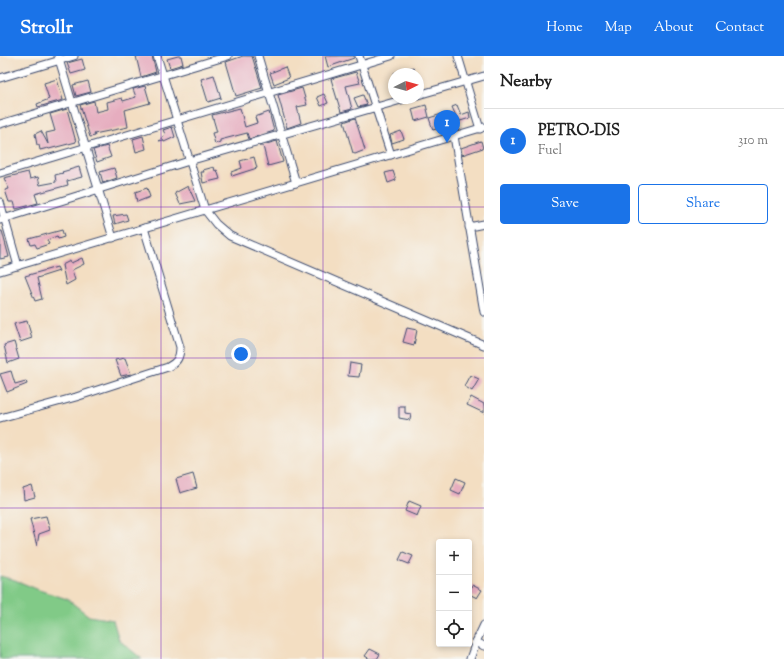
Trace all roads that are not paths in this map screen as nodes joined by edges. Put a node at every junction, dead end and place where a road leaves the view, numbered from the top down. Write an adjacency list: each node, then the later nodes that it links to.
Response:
1 (74, 56): 8 (street)
2 (157, 56): 11 (street)
3 (228, 56): 9 (street)
4 (258, 56): 15 (street)
5 (359, 56): 10 (street)
6 (391, 56): 10 (street)
7 (458, 56): 14 (street)
8 (58, 58): 13 (street); 17 (street)
9 (216, 58): 11 (street)
10 (361, 65): 15 (street); 19 (street)
11 (163, 76): 17 (street); 20 (street)
12 (484, 76): 14 (street)
13 (0, 78)
14 (466, 81): 16 (street); 22 (street)
15 (269, 92): 20 (street); 23 (street)
16 (424, 93)
17 (72, 103): 21 (street); 25 (street)
18 (388, 104): 19 (street)
19 (375, 108): 23 (street); 26 (street)
20 (177, 120): 25 (street); 27 (street)
21 (0, 124)
22 (482, 128): 24 (street)
23 (282, 135): 27 (street); 29 (street)
24 (454, 136): 26 (street); 35 (street)
25 (86, 147): 28 (street); 30 (street)
26 (391, 155): 29 (street)
27 (189, 161): 30 (street); 32 (street)
28 (0, 173)
29 (296, 183): 32 (street)
30 (99, 190): 33 (street); 37 (street)
31 (0, 202): 33 (street)
32 (205, 210): 36 (street); 41 (street)
33 (2, 219): 38 (street)
34 (484, 224): 35 (street)
35 (469, 227): 40 (street)
36 (144, 228): 37 (street); 42 (street)
37 (113, 238): 38 (street)
38 (18, 266): 39 (street)
39 (0, 271)
40 (484, 312)
41 (484, 345)
42 (0, 418)
43 (484, 625): 44 (street)
44 (476, 642): 45 (street); 46 (street)
45 (484, 646)
46 (470, 659)

